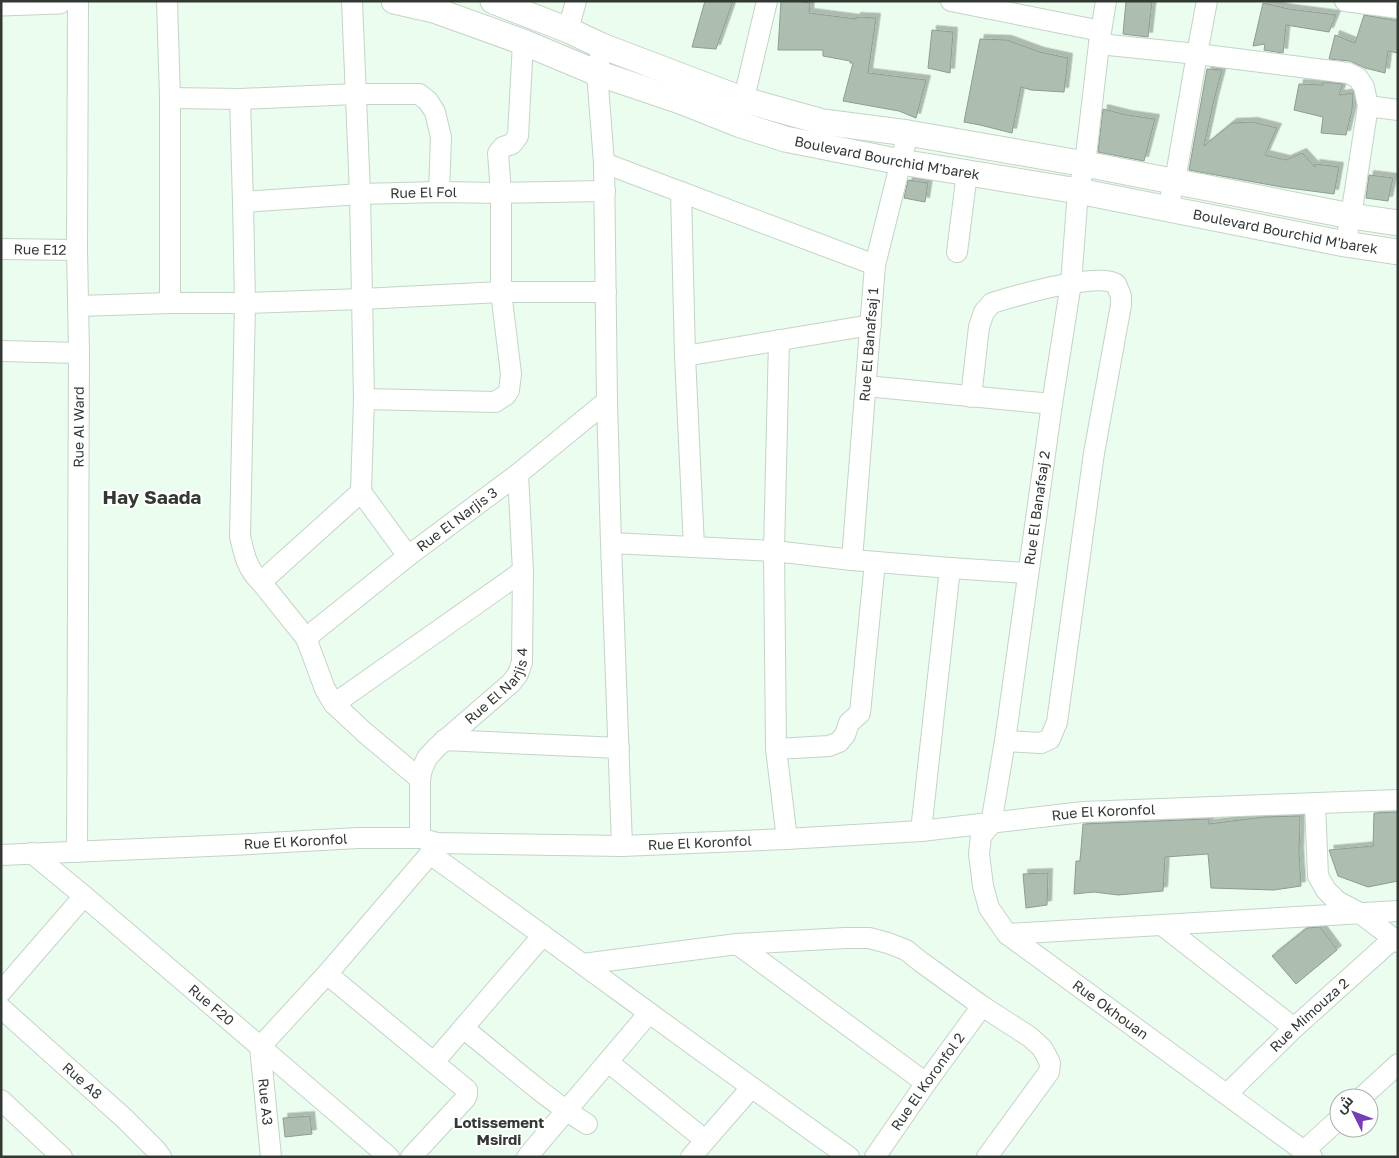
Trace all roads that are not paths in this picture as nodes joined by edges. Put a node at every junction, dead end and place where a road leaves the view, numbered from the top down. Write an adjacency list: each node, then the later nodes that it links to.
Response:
1 (59, 1): 14 (main road)
2 (78, 1): 47 (street, Rue Al Ward)
3 (167, 1): 23 (street)
4 (352, 1): 22 (street)
5 (394, 1): 18 (main road, Boulevard Bourchid M'barek)
6 (494, 1): 16 (main road, Boulevard Bourchid M'barek)
7 (576, 1): 16 (street)
8 (767, 1): 25 (street)
9 (951, 1): 17 (street)
10 (1106, 1): 17 (street, Rue El Banafsaj 2)
11 (1207, 1): 20 (street)
12 (1345, 1): 13 (street)
13 (1366, 3): 15 (street)
14 (1, 4)
15 (1398, 8)
16 (568, 30): 19 (main road, Boulevard Bourchid M'barek)
17 (1100, 37): 20 (street); 32 (street, Rue El Banafsaj 2)
18 (523, 42): 21 (main road, Boulevard Bourchid M'barek); 39 (street)
19 (602, 46): 21 (street); 25 (main road, Boulevard Bourchid M'barek)
20 (1197, 54): 26 (street); 34 (street)
21 (597, 73): 28 (main road, Boulevard Bourchid M'barek); 31 (street)
22 (356, 94): 24 (street); 37 (street); 40 (street)
23 (170, 98): 24 (street); 55 (street)
24 (240, 99): 41 (street)
25 (744, 100): 28 (street); 29 (main road, Boulevard Bourchid M'barek)
26 (1368, 106): 27 (street); 43 (street)
27 (1398, 110)
28 (738, 124): 30 (main road, Boulevard Bourchid M'barek)
29 (908, 133): 30 (street, Rue El Banafsaj 1); 32 (main road, Boulevard Bourchid M'barek)
30 (901, 162): 33 (main road, Boulevard Bourchid M'barek); 50 (street, Rue El Banafsaj 1)
31 (604, 163): 35 (street); 38 (street)
32 (1085, 164): 34 (main road, Boulevard Bourchid M'barek); 36 (street, Rue El Banafsaj 2)
33 (967, 174): 36 (main road, Boulevard Bourchid M'barek); 48 (street)
34 (1175, 181): 42 (street); 43 (main road, Boulevard Bourchid M'barek)
35 (604, 191): 39 (street, Rue El Fol); 53 (street)
36 (1078, 191): 42 (main road, Boulevard Bourchid M'barek); 51 (street, Rue El Banafsaj 2)
37 (439, 192): 39 (street, Rue El Fol); 40 (street, Rue El Fol)
38 (682, 192): 50 (street); 62 (street)
39 (500, 193): 52 (street)
40 (360, 194): 41 (street, Rue El Fol); 54 (street)
41 (243, 202): 56 (street)
42 (1167, 209): 45 (main road, Boulevard Bourchid M'barek)
43 (1351, 216): 44 (main road, Boulevard Bourchid M'barek); 45 (street)
44 (1398, 223)
45 (1345, 244): 49 (main road, Boulevard Bourchid M'barek)
46 (1, 249): 47 (street, Rue E12)
47 (77, 250): 57 (street, Rue Al Ward)
48 (957, 252)
49 (1398, 252)
50 (875, 265): 58 (street, Rue El Banafsaj 1)
51 (1071, 283): 64 (street); 67 (street, Rue El Banafsaj 2); 83 (street)
52 (500, 292): 53 (street); 54 (street); 65 (street)
53 (606, 292): 66 (street)
54 (362, 299): 56 (street); 65 (street)
55 (170, 303): 56 (street); 57 (street)
56 (244, 303): 79 (street)
57 (79, 306): 61 (street, Rue Al Ward)
58 (871, 325): 59 (street); 63 (street, Rue El Banafsaj 1)
59 (779, 340): 62 (street); 72 (street)
60 (1, 351): 61 (street)
61 (79, 354): 94 (street, Rue Al Ward)
62 (685, 356): 71 (street)
63 (866, 386): 64 (street); 74 (street, Rue El Banafsaj 1)
64 (971, 397): 67 (street)
65 (364, 399): 69 (street)
66 (607, 401): 68 (street, Rue El Narjis 3); 70 (street)
67 (1052, 404): 78 (street, Rue El Banafsaj 2)
68 (518, 474): 73 (street, Rue El Narjis 3); 77 (street, Rue El Narjis 4)
69 (361, 492): 73 (street); 79 (street)
70 (611, 543): 71 (street); 84 (street)
71 (694, 547): 72 (street)
72 (774, 551): 74 (street); 85 (street)
73 (408, 556): 80 (street, Rue El Narjis 3)
74 (852, 560): 75 (street)
75 (875, 562): 76 (street); 85 (street)
76 (950, 568): 78 (street); 90 (street)
77 (523, 571): 81 (street); 82 (street, Rue El Narjis 4)
78 (1027, 573): 83 (street, Rue El Banafsaj 2)
79 (261, 582): 80 (street)
80 (306, 638): 81 (street)
81 (334, 704): 86 (street)
82 (444, 740): 84 (street); 86 (street, Rue El Narjis 4)
83 (1005, 741): 89 (street, Rue El Banafsaj 2)
84 (619, 748): 93 (street)
85 (776, 749): 91 (street)
86 (420, 779): 92 (street)
87 (1398, 800): 88 (street, Rue El Koronfol)
88 (1314, 804): 89 (street, Rue El Koronfol); 99 (street)
89 (990, 824): 90 (street, Rue El Koronfol); 101 (street, Rue Okhouan)
90 (920, 831): 91 (street, Rue El Koronfol)
91 (787, 839): 93 (street, Rue El Koronfol)
92 (429, 845): 93 (street, Rue El Koronfol); 94 (street, Rue El Koronfol); 102 (street); 106 (street)
93 (622, 846)
94 (76, 852): 95 (street, Rue El Koronfol)
95 (32, 853): 96 (street, Rue El Koronfol); 97 (street, Rue F20)
96 (1, 854)
97 (84, 896): 107 (street); 113 (street, Rue F20)
98 (1398, 911): 99 (street)
99 (1360, 913): 100 (street); 103 (street)
100 (1162, 925): 101 (street); 112 (street)
101 (1007, 934): 120 (street, Rue Okhouan)
102 (543, 935): 105 (street); 111 (street)
103 (1396, 940): 112 (street, Rue Mimouza 2)
104 (737, 944): 105 (street); 108 (street); 117 (street)
105 (583, 964): 110 (street)
106 (327, 974): 113 (street); 114 (street)
107 (1, 992)
108 (982, 1006): 117 (street, Rue El Koronfol 2); 136 (street)
109 (1, 1008): 128 (street, Rue A8)
110 (649, 1013): 115 (street); 118 (street)
111 (463, 1028): 114 (street); 122 (street)
112 (1294, 1028): 120 (street, Rue Mimouza 2)
113 (260, 1047): 129 (street, Rue A3); 130 (street, Rue F20)
114 (434, 1062): 131 (street)
115 (608, 1062): 122 (street); 125 (street)
116 (1398, 1064): 119 (street)
117 (926, 1083): 135 (street, Rue El Koronfol 2)
118 (751, 1088): 125 (street); 134 (street)
119 (1372, 1088)
120 (1227, 1094): 126 (street, Rue Okhouan)
121 (1, 1100): 127 (street)
122 (566, 1111): 123 (street); 132 (street)
123 (587, 1124)
124 (1329, 1130): 126 (street)
125 (705, 1140): 133 (street)
126 (1308, 1154)
127 (62, 1157)
128 (161, 1157)
129 (271, 1157)
130 (389, 1157)
131 (411, 1157)
132 (527, 1157)
133 (691, 1157)
134 (848, 1157)
135 (875, 1157)
136 (986, 1157)

